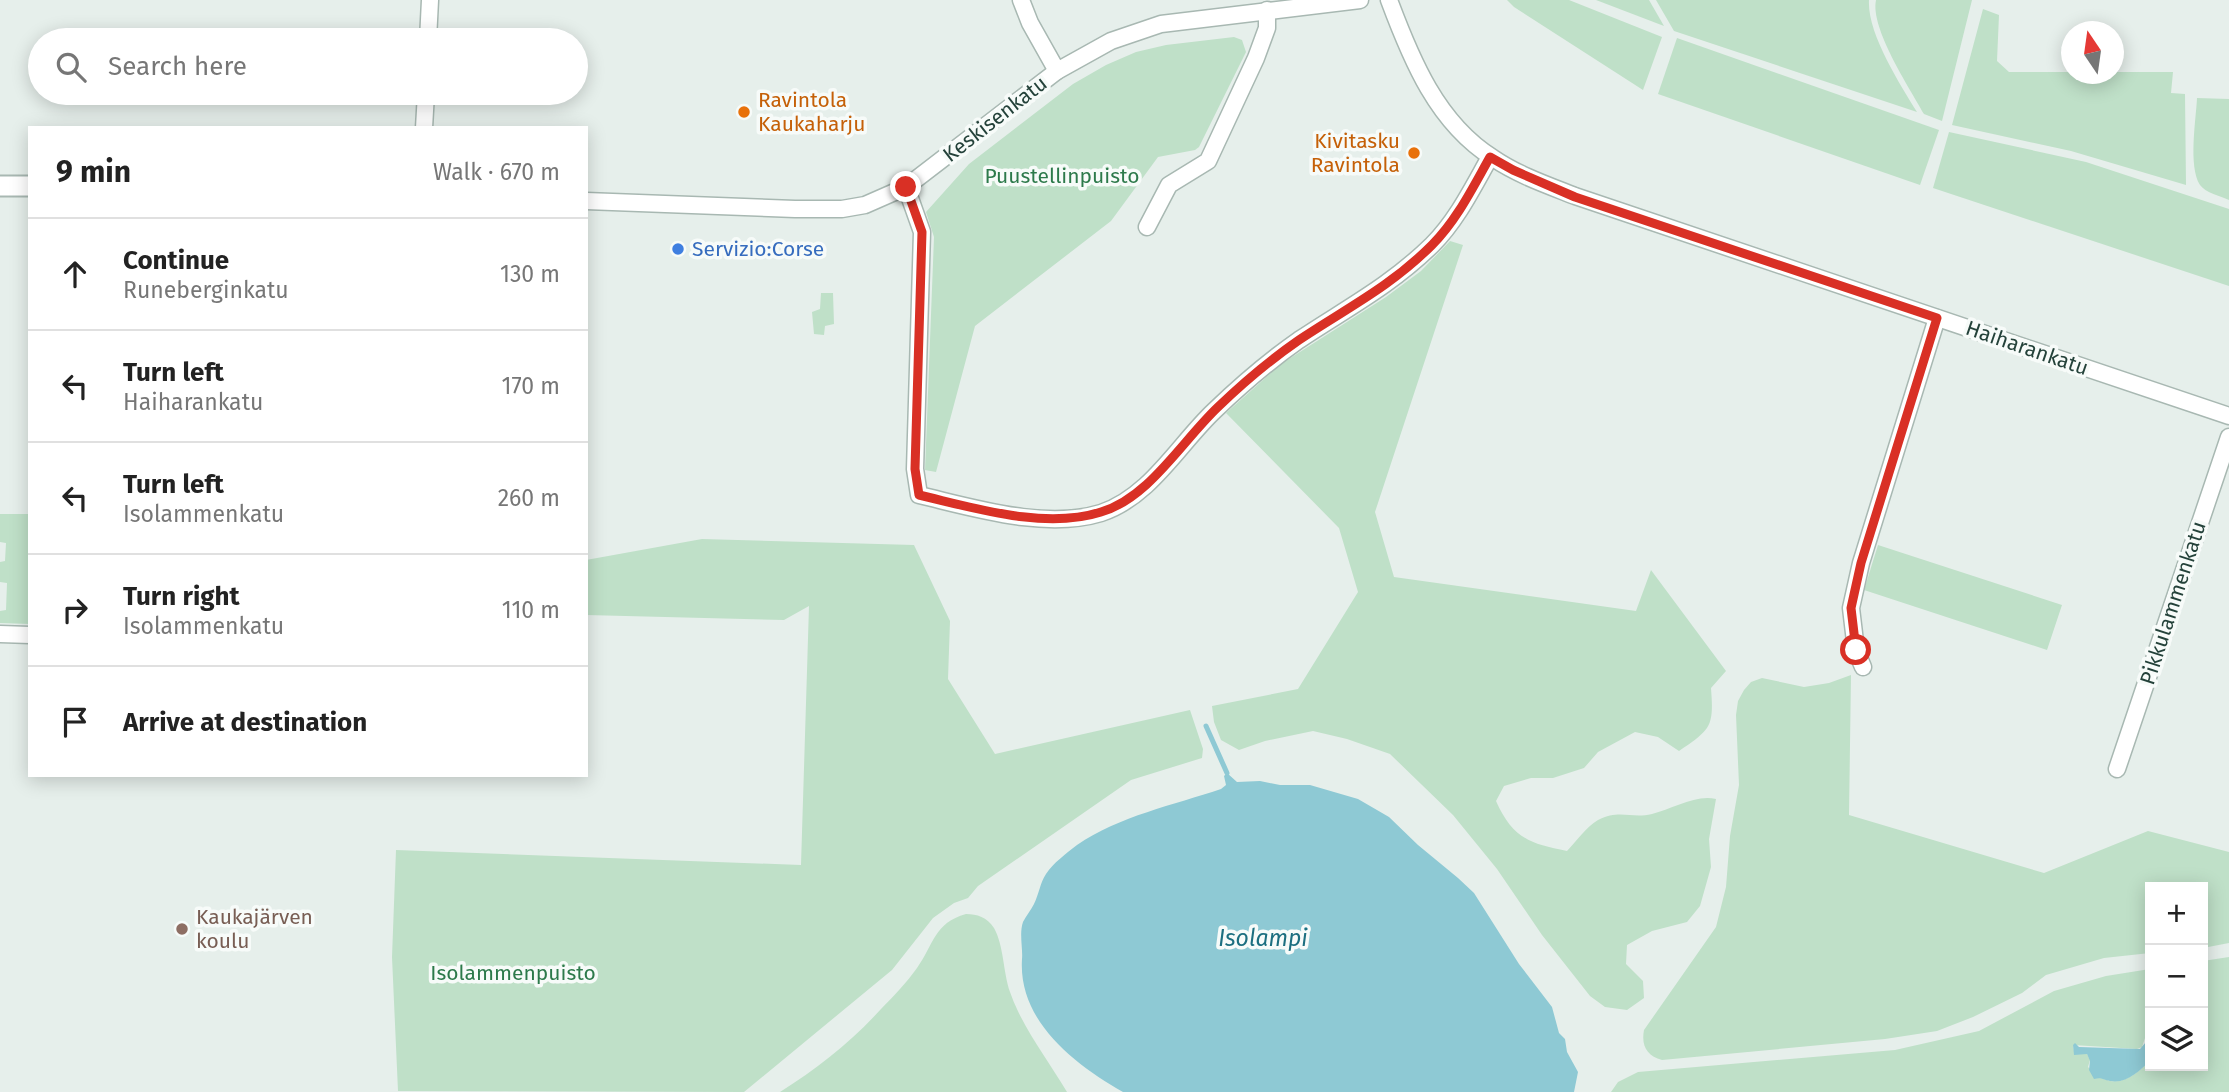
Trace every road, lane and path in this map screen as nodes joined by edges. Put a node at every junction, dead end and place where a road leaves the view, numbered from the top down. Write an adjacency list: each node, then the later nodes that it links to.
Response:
1 (430, 0): 6 (street)
2 (1021, 0): 7 (street)
3 (1360, 0): 5 (street, Keskisenkatu)
4 (1389, 0): 10 (street, Haiharankatu)
5 (1267, 10): 7 (street, Keskisenkatu); 15 (street)
6 (429, 28)
7 (1057, 71): 13 (street, Keskisenkatu)
8 (425, 105): 9 (street)
9 (424, 126)
10 (1490, 157): 13 (street); 16 (street, Haiharankatu)
11 (0, 186): 12 (street)
12 (28, 186)
13 (906, 187): 14 (street, Keskisenkatu)
14 (588, 201)
15 (1147, 226)
16 (1937, 318): 17 (street, Haiharankatu); 21 (street)
17 (2229, 416)
18 (2229, 436): 22 (street, Pikkulammenkatu)
19 (0, 634): 20 (street)
20 (28, 635)
21 (1863, 667)
22 (2117, 769)

